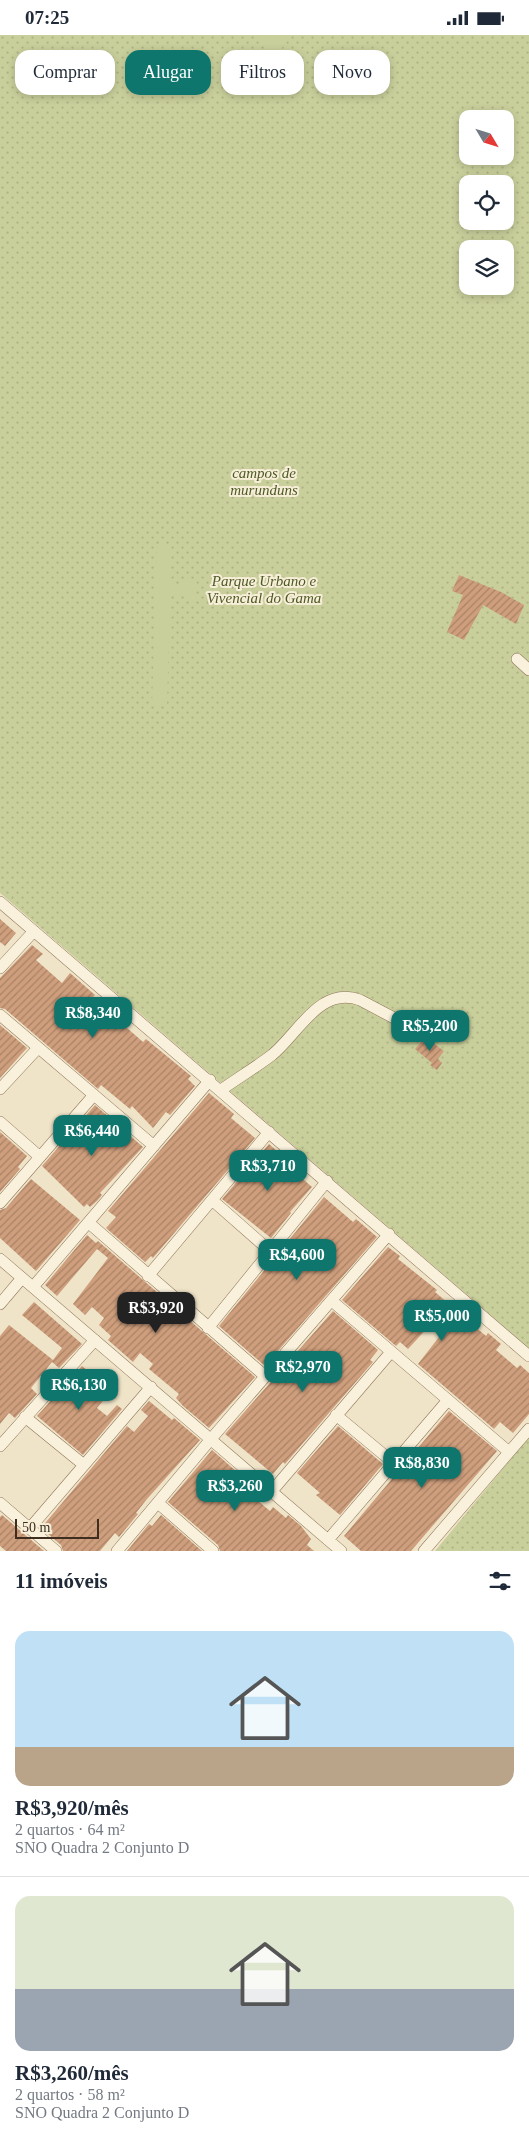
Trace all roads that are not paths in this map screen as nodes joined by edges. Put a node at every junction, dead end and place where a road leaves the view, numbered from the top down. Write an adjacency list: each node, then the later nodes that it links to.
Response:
1 (517, 659): 2 (street)
2 (529, 670)
3 (0, 901): 4 (street)
4 (34, 931): 5 (street); 9 (street)
5 (0, 968)
6 (0, 1015): 8 (street)
7 (413, 1028): 11 (street)
8 (38, 1048): 10 (street); 12 (street)
9 (210, 1080): 11 (street); 15 (street)
10 (0, 1089)
11 (221, 1090): 14 (street)
12 (93, 1096): 15 (street); 16 (street)
13 (0, 1122): 16 (street)
14 (269, 1132): 17 (street); 18 (street)
15 (154, 1146): 20 (street)
16 (40, 1157): 19 (street)
17 (327, 1181): 21 (street); 22 (street)
18 (212, 1200): 22 (street); 24 (street)
19 (0, 1203)
20 (89, 1223): 24 (street); 26 (street)
21 (389, 1234): 27 (street); 32 (street)
22 (270, 1251): 29 (street)
23 (0, 1259): 25 (street)
24 (148, 1276): 29 (street)
25 (22, 1278): 26 (street); 28 (street)
26 (32, 1287): 30 (street)
27 (332, 1301): 31 (street); 33 (street)
28 (0, 1304)
29 (208, 1329): 33 (street)
30 (95, 1340): 34 (street); 37 (street)
31 (391, 1352): 35 (street); 36 (street)
32 (529, 1356)
33 (265, 1376): 39 (street)
34 (151, 1387): 39 (street); 43 (street)
35 (448, 1400): 41 (street); 42 (street)
36 (336, 1415): 42 (street); 44 (street)
37 (25, 1417): 40 (street); 43 (street)
38 (529, 1429): 41 (street)
39 (211, 1439): 44 (street); 46 (street)
40 (0, 1446)
41 (509, 1453): 53 (street)
42 (395, 1464): 48 (street)
43 (84, 1465): 47 (street)
44 (272, 1491): 48 (street)
45 (0, 1503): 47 (street)
46 (158, 1503): 50 (street); 51 (street)
47 (30, 1528): 49 (street)
48 (328, 1540): 52 (street)
49 (56, 1551)
50 (117, 1551)
51 (213, 1551)
52 (341, 1551)
53 (424, 1551)

